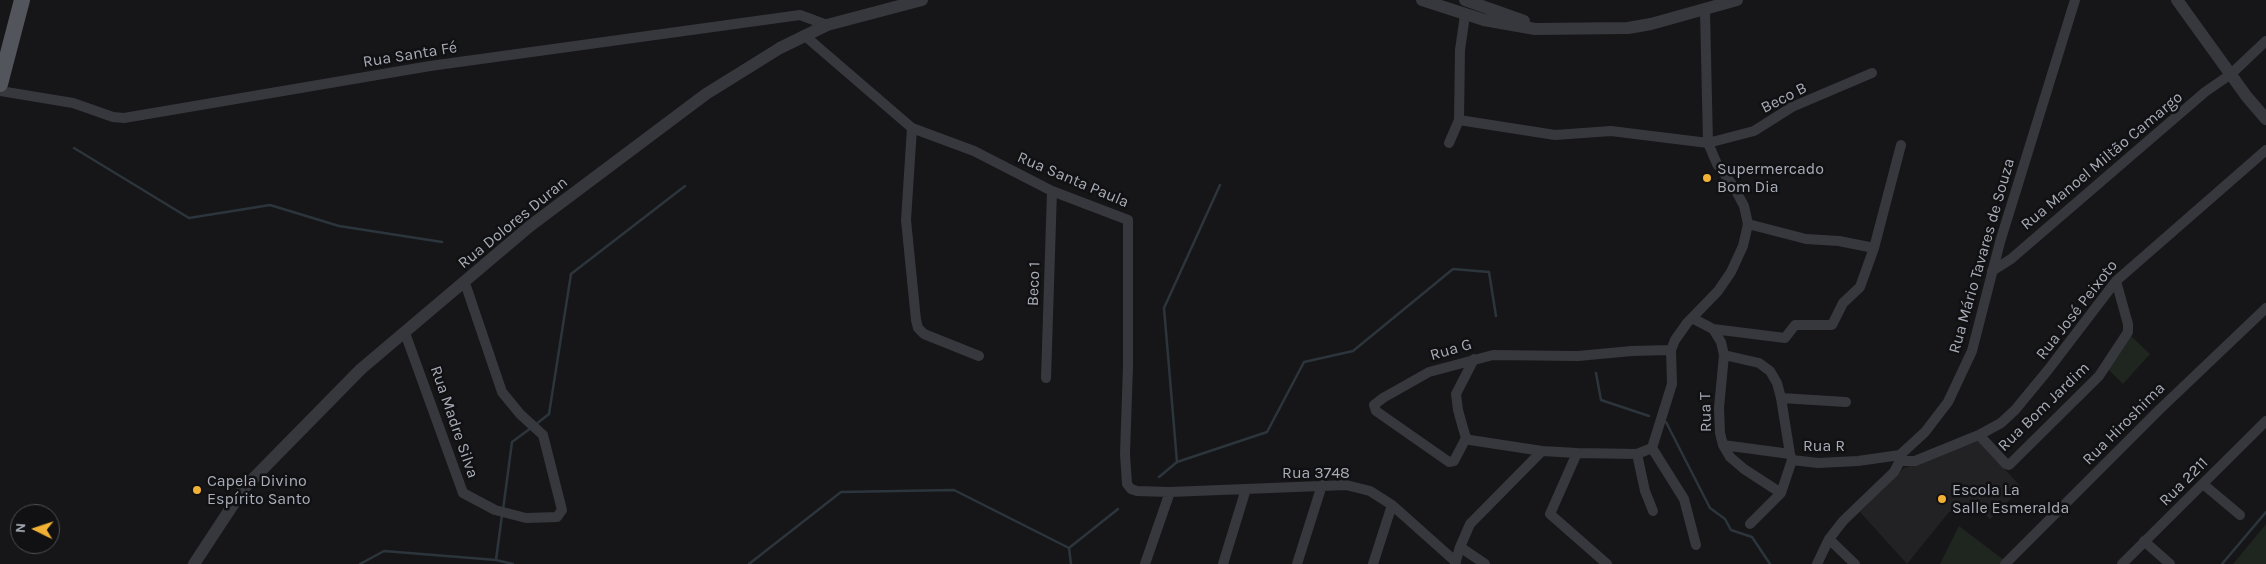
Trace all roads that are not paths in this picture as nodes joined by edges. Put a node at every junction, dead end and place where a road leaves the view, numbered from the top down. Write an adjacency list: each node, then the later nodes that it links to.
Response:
1 (22, 0): 16 (main road)
2 (922, 0): 10 (street, Rua Dolores Duran)
3 (1422, 0): 9 (street)
4 (1737, 0): 8 (street)
5 (2075, 0): 28 (street, Rua Mário Tavares de Souza)
6 (2177, 0): 15 (street)
7 (1466, 1): 9 (street); 11 (street)
8 (1705, 11): 11 (street); 21 (street)
9 (1464, 15): 11 (street); 18 (street)
10 (827, 25): 12 (street, Rua Dolores Duran); 17 (street, Rua Santa Fé)
11 (1561, 28)
12 (804, 35): 20 (street, Rua Santa Paula); 30 (street, Rua Dolores Duran)
13 (2266, 41): 15 (street, Rua Manoel Miltão Camargo)
14 (1872, 73): 21 (street, Beco B)
15 (2231, 74): 19 (street); 28 (street, Rua Manoel Miltão Camargo)
16 (0, 84)
17 (0, 91)
18 (1459, 120): 21 (street, Beco B); 22 (street)
19 (2266, 120)
20 (912, 128): 25 (street, Rua Santa Paula); 37 (street)
21 (1708, 142): 26 (street)
22 (1449, 143)
23 (1901, 145): 27 (street)
24 (2266, 150): 29 (street, Rua José Peixoto)
25 (1052, 191): 39 (street, Beco 1); 55 (street, Rua Santa Paula)
26 (1748, 224): 27 (street); 32 (street)
27 (1874, 248): 33 (street)
28 (1992, 271): 51 (street, Rua Mário Tavares de Souza)
29 (2116, 280): 43 (street, Rua José Peixoto); 43 (street, Rua Bom Jardim)
30 (465, 282): 34 (street, Rua Dolores Duran); 34 (street, Rua Madre Silva)
31 (2266, 308): 76 (street, Rua Hiroshima)
32 (1692, 318): 33 (street); 35 (street)
33 (1713, 330): 36 (street, Rua T)
34 (405, 332): 67 (street, Rua Dolores Duran)
35 (1671, 350): 38 (street, Rua G); 46 (street)
36 (1724, 355): 40 (street); 45 (street, Rua T)
37 (979, 356)
38 (1474, 359): 44 (street); 44 (street, Rua G)
39 (1046, 378)
40 (1781, 398): 41 (street); 50 (street)
41 (1846, 402)
42 (2264, 425): 52 (street, Rua 2211)
43 (1979, 436): 51 (street, Rua José Peixoto)
44 (1466, 438): 47 (street)
45 (1723, 445): 50 (street, Rua R); 57 (street, Rua T)
46 (1652, 448): 49 (street); 64 (street)
47 (1542, 451): 48 (street); 65 (street, Rua 3748)
48 (1577, 453): 49 (street); 73 (street)
49 (1637, 454): 59 (street)
50 (1791, 457): 51 (street, Rua R); 57 (street)
51 (1900, 458): 62 (street, Rua Mário Tavares de Souza)
52 (2203, 484): 60 (street); 63 (street, Rua 2211)
53 (1322, 485): 54 (street, Rua 3748); 58 (street, Rua 3748); 70 (street)
54 (1246, 489): 56 (street, Rua 3748); 69 (street)
55 (1170, 492): 56 (street, Rua Santa Paula); 68 (street)
56 (1194, 492)
57 (1781, 493): 61 (street)
58 (1392, 506): 66 (street, Rua 3748); 71 (street)
59 (1653, 511)
60 (2240, 515)
61 (1750, 524)
62 (1829, 539): 74 (street, Rua Mário Tavares de Souza); 75 (street)
63 (2144, 541): 77 (street, Rua 2211); 78 (street)
64 (1696, 545)
65 (1460, 547): 66 (street, Rua 3748); 72 (street)
66 (1455, 563)
67 (194, 564)
68 (1145, 564)
69 (1223, 564)
70 (1297, 564)
71 (1373, 564)
72 (1485, 564)
73 (1607, 564)
74 (1817, 564)
75 (1855, 564)
76 (2004, 564)
77 (2122, 564)
78 (2170, 564)

